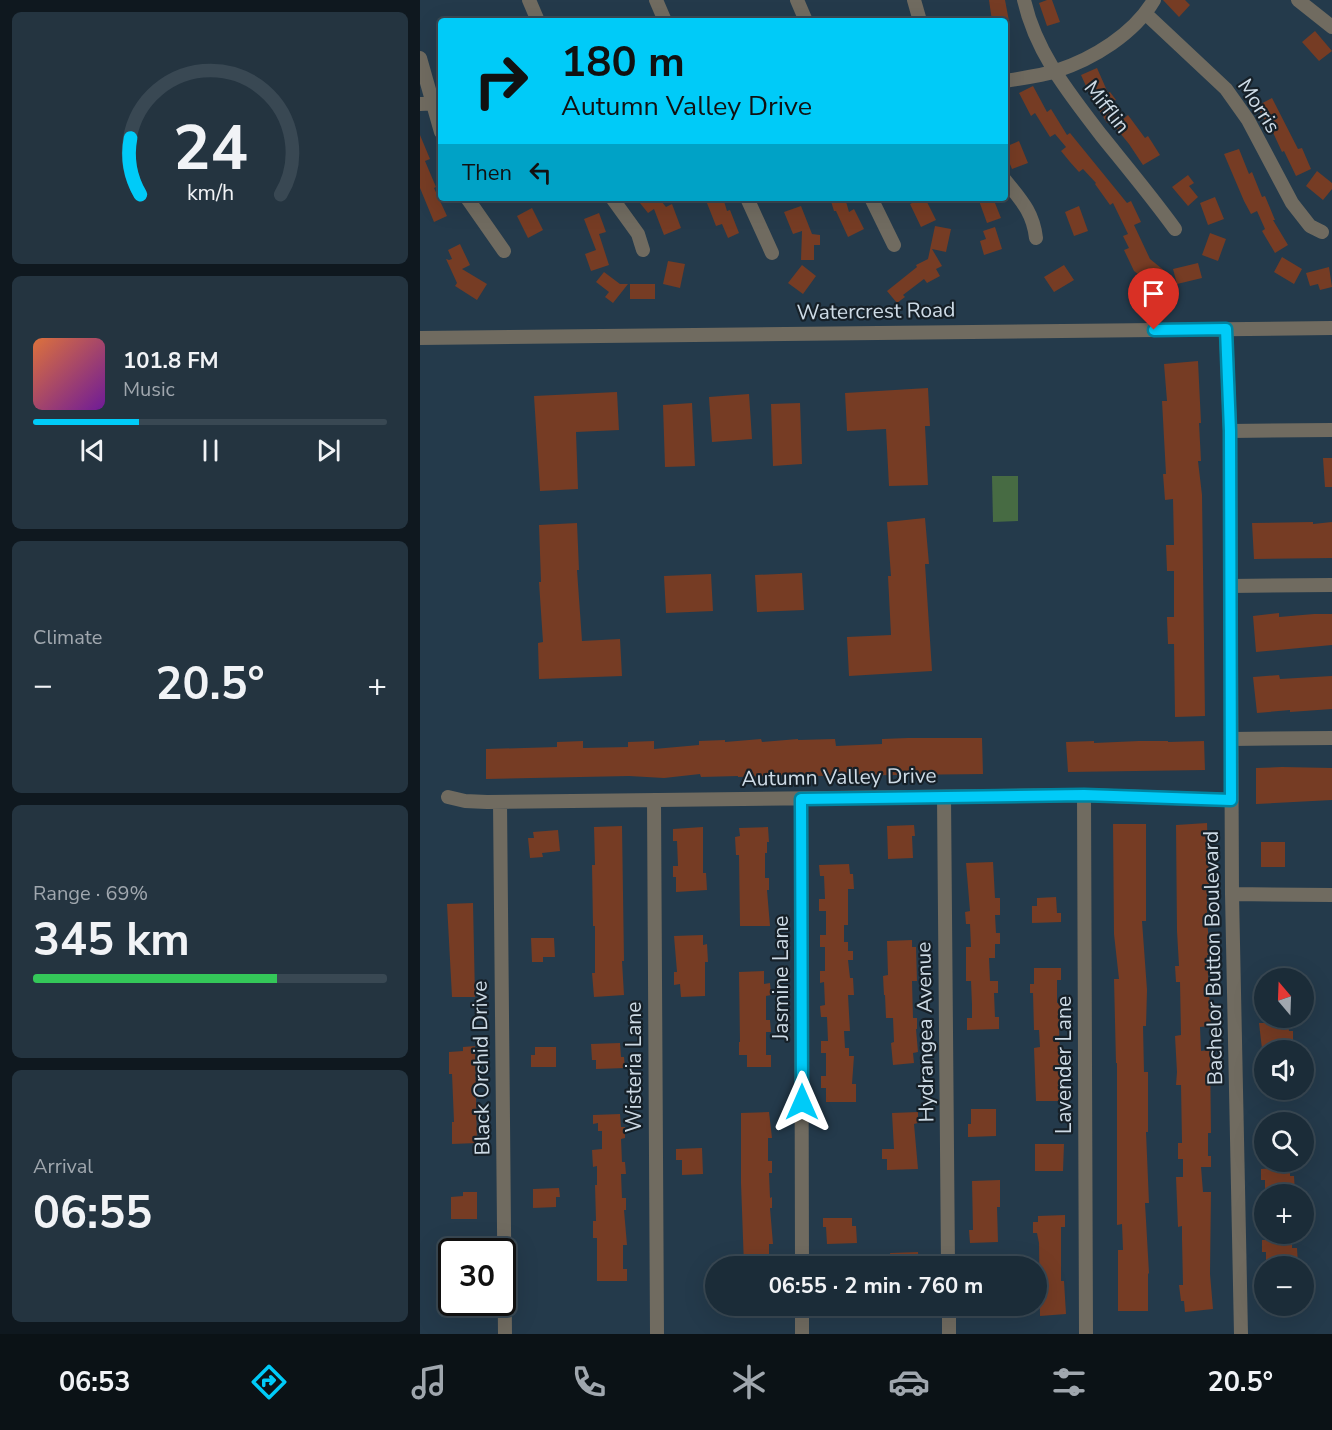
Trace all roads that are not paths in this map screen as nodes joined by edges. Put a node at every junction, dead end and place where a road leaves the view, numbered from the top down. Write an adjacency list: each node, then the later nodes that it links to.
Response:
1 (529, 0): 9 (street)
2 (656, 0): 10 (street)
3 (797, 0): 11 (street)
4 (914, 0): 12 (street)
5 (1024, 0): 15 (street, Mifflin)
6 (1154, 0): 8 (street)
7 (1298, 0): 13 (street)
8 (1146, 14): 15 (street); 25 (street, Morris)
9 (537, 18)
10 (664, 18)
11 (805, 18)
12 (919, 18)
13 (1332, 27)
14 (420, 58): 17 (street)
15 (1054, 72): 16 (street); 24 (street, Mifflin)
16 (1008, 80)
17 (431, 104): 18 (street)
18 (438, 124)
19 (1008, 184): 26 (street)
20 (469, 201): 29 (street)
21 (614, 201): 28 (street)
22 (748, 201): 30 (street)
23 (872, 201): 27 (street)
24 (1175, 229)
25 (1322, 232)
26 (1035, 238)
27 (894, 245)
28 (643, 250)
29 (504, 251)
30 (772, 253)
31 (1332, 328): 32 (street, Watercrest Road)
32 (1226, 329): 33 (street, Watercrest Road); 35 (street, Bachelor Button Boulevard)
33 (420, 338)
34 (1332, 430): 35 (street)
35 (1230, 431): 37 (street, Bachelor Button Boulevard)
36 (1332, 585): 37 (street)
37 (1230, 586): 39 (street, Bachelor Button Boulevard)
38 (1332, 738): 39 (street)
39 (1231, 739): 45 (street, Bachelor Button Boulevard)
40 (1084, 795): 42 (street, Autumn Valley Drive); 45 (street, Autumn Valley Drive); 57 (street, Lavender Lane)
41 (448, 797): 46 (street, Autumn Valley Drive)
42 (944, 797): 43 (street, Autumn Valley Drive); 50 (street, Hydrangea Avenue)
43 (801, 799): 44 (street, Autumn Valley Drive); 49 (street, Jasmine Lane)
44 (654, 800): 46 (street, Autumn Valley Drive); 54 (street, Wisteria Lane)
45 (1231, 800): 47 (street, Bachelor Button Boulevard)
46 (500, 802): 53 (street, Black Orchid Drive)
47 (1232, 894): 48 (street); 58 (street, Bachelor Button Boulevard)
48 (1332, 895)
49 (802, 1256)
50 (948, 1256)
51 (802, 1316): 55 (street)
52 (949, 1316): 56 (street)
53 (505, 1334)
54 (657, 1334)
55 (802, 1334)
56 (949, 1334)
57 (1086, 1334)
58 (1241, 1334)

